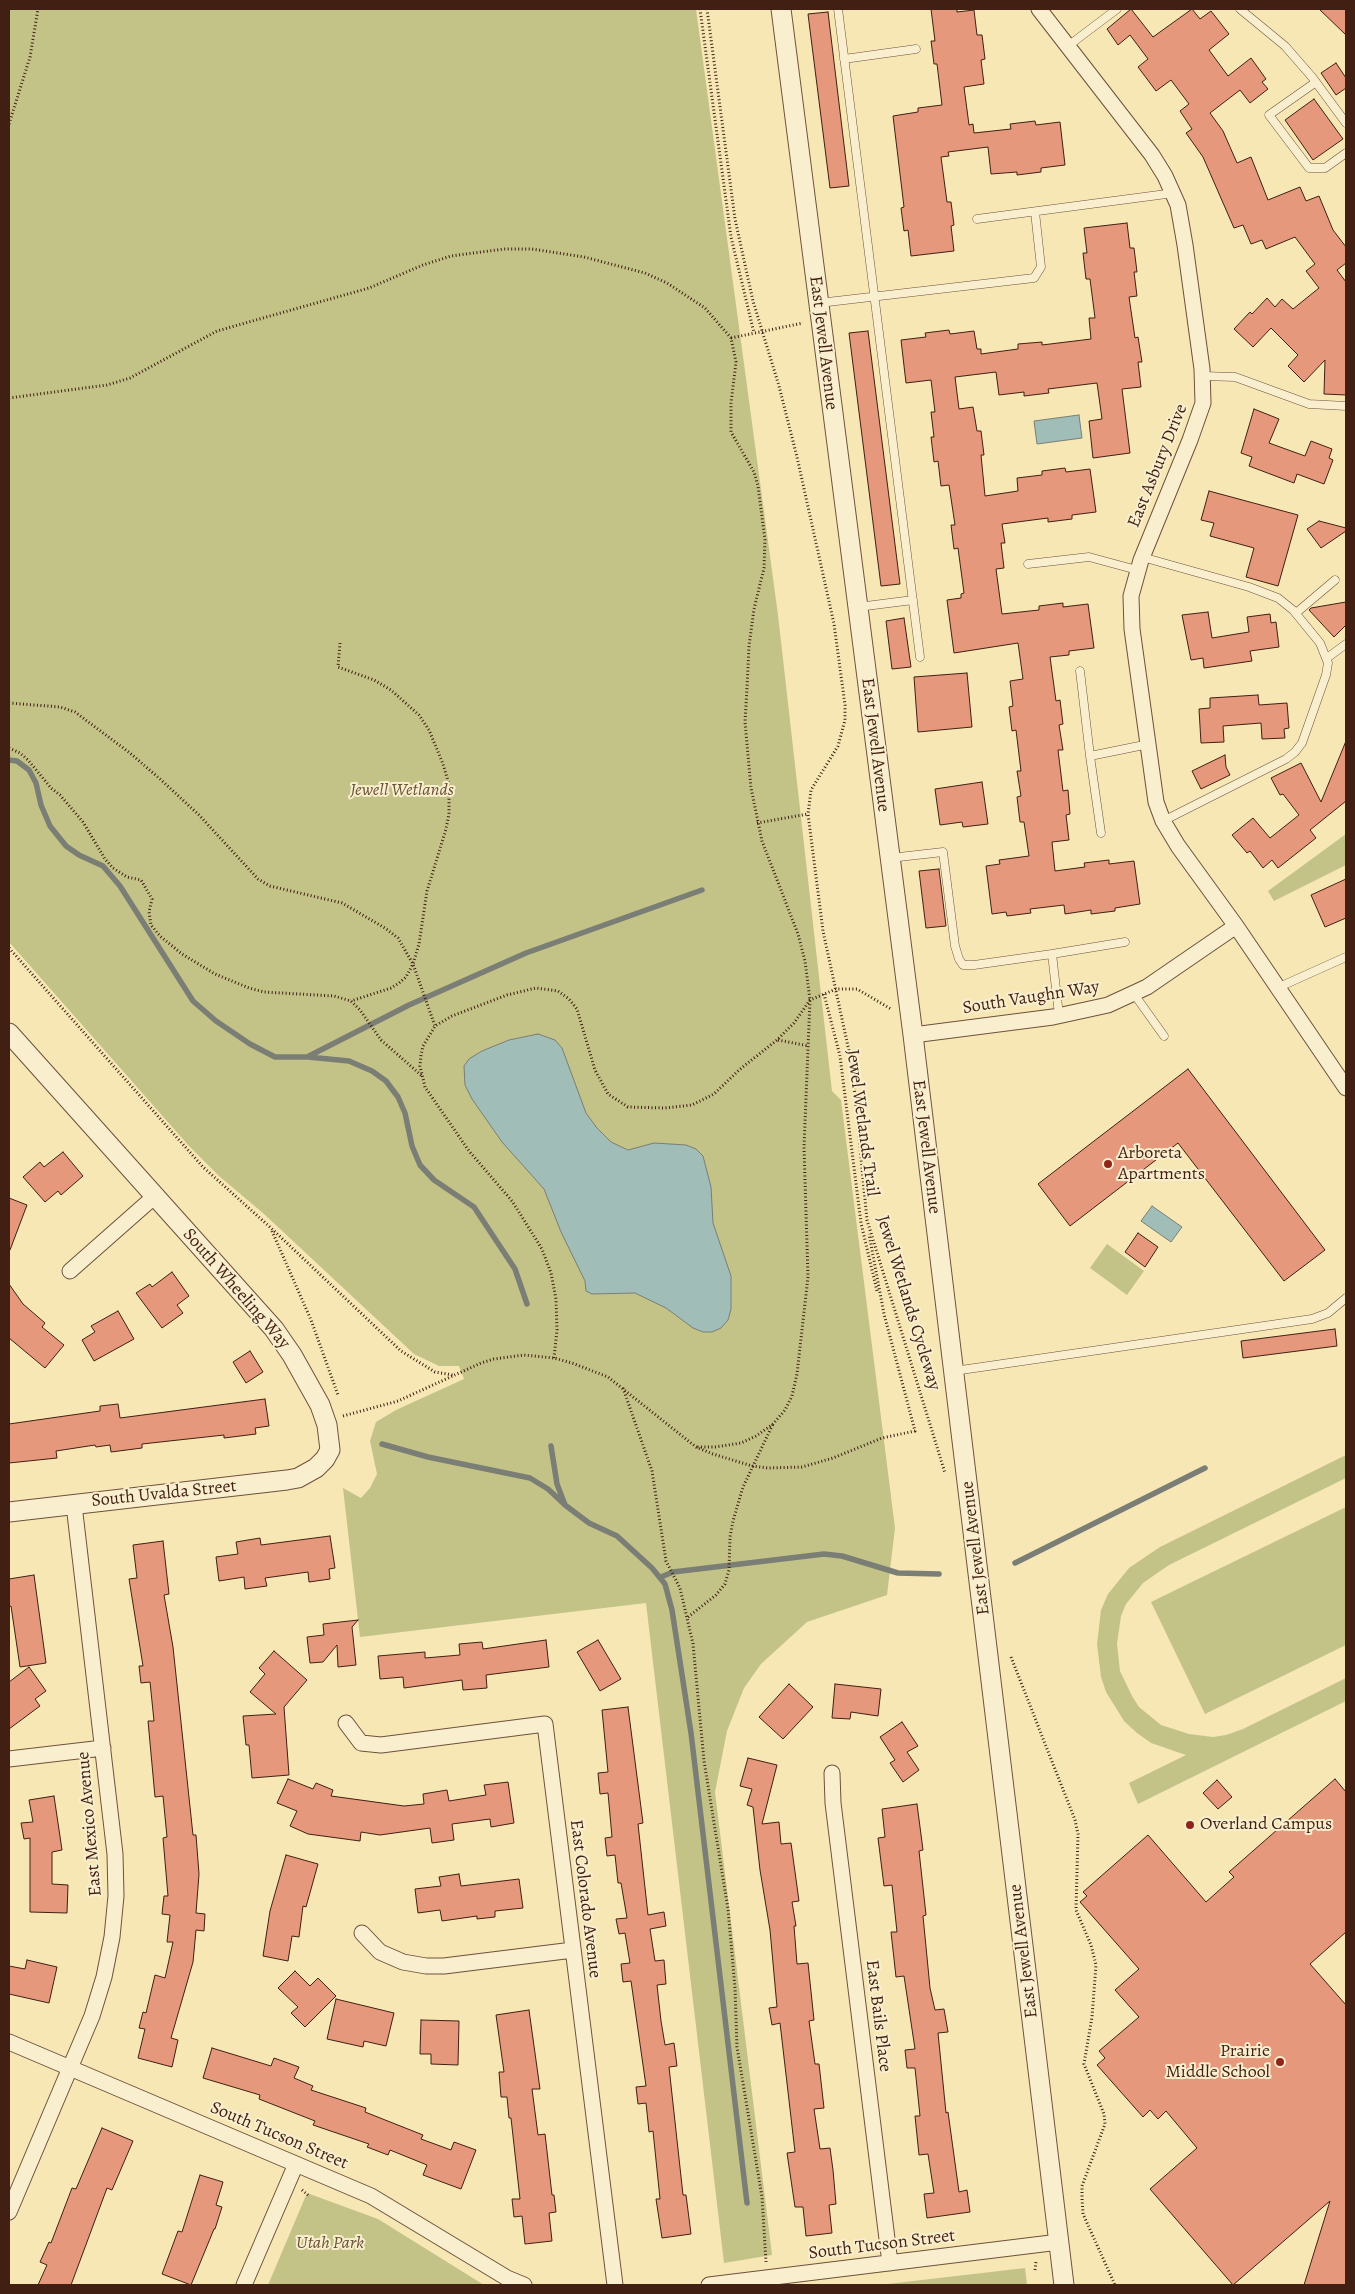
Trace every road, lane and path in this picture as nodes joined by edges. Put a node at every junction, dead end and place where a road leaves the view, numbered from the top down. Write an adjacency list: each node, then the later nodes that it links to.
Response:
1 (38, 9): 13 (path)
2 (700, 9): 22 (path)
3 (707, 9): 21 (path, Jewel Wetlands Cycleway)
4 (781, 9): 20 (street, East Jewell Avenue)
5 (838, 9): 11 (lane)
6 (1039, 9): 9 (street, East Asbury Drive)
7 (1117, 9): 9 (lane)
8 (1240, 9): 12 (lane)
9 (1068, 46): 16 (street, East Asbury Drive)
10 (916, 49): 11 (lane)
11 (844, 59): 19 (lane)
12 (1316, 82): 14 (lane); 15 (lane)
13 (9, 124)
14 (1346, 124)
15 (1345, 158)
16 (1174, 193): 17 (lane); 24 (street, East Asbury Drive)
17 (1035, 212): 18 (lane); 19 (lane)
18 (978, 219)
19 (874, 296): 20 (lane); 30 (lane)
20 (819, 311): 21 (path); 31 (street, East Jewell Avenue)
21 (760, 331): 22 (path); 42 (path, Jewel Wetlands Cycleway)
22 (754, 333): 23 (path)
23 (731, 338): 25 (path); 44 (path)
24 (1203, 376): 26 (lane); 27 (street, East Asbury Drive)
25 (9, 398)
26 (1346, 406)
27 (1139, 563): 28 (lane); 32 (lane); 39 (street, East Asbury Drive)
28 (1028, 564)
29 (1335, 580): 32 (lane)
30 (913, 600): 31 (lane); 35 (lane)
31 (857, 607): 46 (street, East Jewell Avenue)
32 (1296, 614): 36 (lane)
33 (340, 643): 52 (path)
34 (1346, 644): 36 (lane)
35 (920, 657)
36 (1327, 658): 43 (lane)
37 (1080, 672): 41 (lane)
38 (9, 703): 52 (path)
39 (1149, 744): 41 (lane); 43 (street, East Asbury Drive)
40 (9, 748): 58 (path)
41 (1090, 756): 45 (lane)
42 (808, 814): 44 (path); 54 (path, Jewel Wetlands Cycleway)
43 (1163, 821): 47 (street, East Asbury Drive)
44 (757, 823): 57 (path)
45 (1101, 832)
46 (890, 858): 50 (lane); 63 (street, East Jewell Avenue)
47 (1236, 926): 53 (street); 56 (street, South Vaughn Way)
48 (1125, 942): 50 (lane)
49 (9, 948): 71 (path)
50 (1052, 954): 60 (lane)
51 (1346, 957): 53 (lane)
52 (413, 964): 58 (path); 61 (path)
53 (1277, 988): 68 (street)
54 (836, 989): 55 (path); 59 (path); 70 (path, Jewel Wetlands Cycleway)
55 (824, 994): 57 (path); 74 (path, Jewel Wetlands Trail)
56 (1134, 994): 60 (street, South Vaughn Way); 64 (lane)
57 (810, 1000): 65 (path); 66 (path)
58 (351, 1001): 67 (path)
59 (892, 1009)
60 (1059, 1016): 63 (street, South Vaughn Way)
61 (435, 1026): 65 (path); 67 (path)
62 (9, 1032): 69 (street, South Wheeling Way)
63 (913, 1035): 76 (street, East Jewell Avenue)
64 (1164, 1036)
65 (777, 1040): 66 (path)
66 (809, 1046): 83 (path)
67 (422, 1076): 75 (path)
68 (1346, 1088)
69 (155, 1196): 72 (street); 82 (street, South Wheeling Way)
70 (867, 1220): 74 (path); 87 (path, Jewel Wetlands Cycleway)
71 (271, 1228): 77 (path); 79 (path)
72 (70, 1271)
73 (1346, 1298): 76 (lane)
74 (884, 1314): 85 (path)
75 (554, 1358): 77 (path); 78 (path)
76 (954, 1371): 102 (street, East Jewell Avenue)
77 (453, 1375): 81 (path)
78 (623, 1388): 84 (path); 90 (path)
79 (340, 1401)
80 (343, 1408): 81 (path)
81 (346, 1416): 82 (path)
82 (325, 1419): 86 (street, South Wheeling Way)
83 (773, 1424): 84 (path); 85 (path)
84 (696, 1446): 85 (path)
85 (752, 1466): 90 (path)
86 (316, 1468): 88 (street, South Uvalda Street)
87 (945, 1473)
88 (74, 1505): 89 (street, South Uvalda Street); 93 (street, East Mexico Avenue)
89 (9, 1512)
90 (688, 1617): 104 (path)
91 (1011, 1657): 110 (path)
92 (346, 1723): 97 (street, East Colorado Avenue)
93 (103, 1748): 94 (street); 99 (street, East Mexico Avenue)
94 (9, 1759)
95 (832, 1773): 103 (street, East Bails Place)
96 (362, 1933): 97 (street)
97 (573, 1950): 107 (street, East Colorado Avenue)
98 (9, 2042): 99 (street, South Tucson Street)
99 (70, 2068): 100 (street, South Tucson Street); 101 (street, East Mexico Avenue)
100 (296, 2164): 105 (street); 106 (street, South Tucson Street)
101 (9, 2212)
102 (1059, 2242): 103 (street, South Tucson Street); 109 (street, East Jewell Avenue)
103 (890, 2263): 104 (street, South Tucson Street)
104 (767, 2278): 108 (street, South Tucson Street)
105 (244, 2285)
106 (524, 2285)
107 (615, 2285)
108 (709, 2285)
109 (1064, 2285)
110 (1116, 2285)

